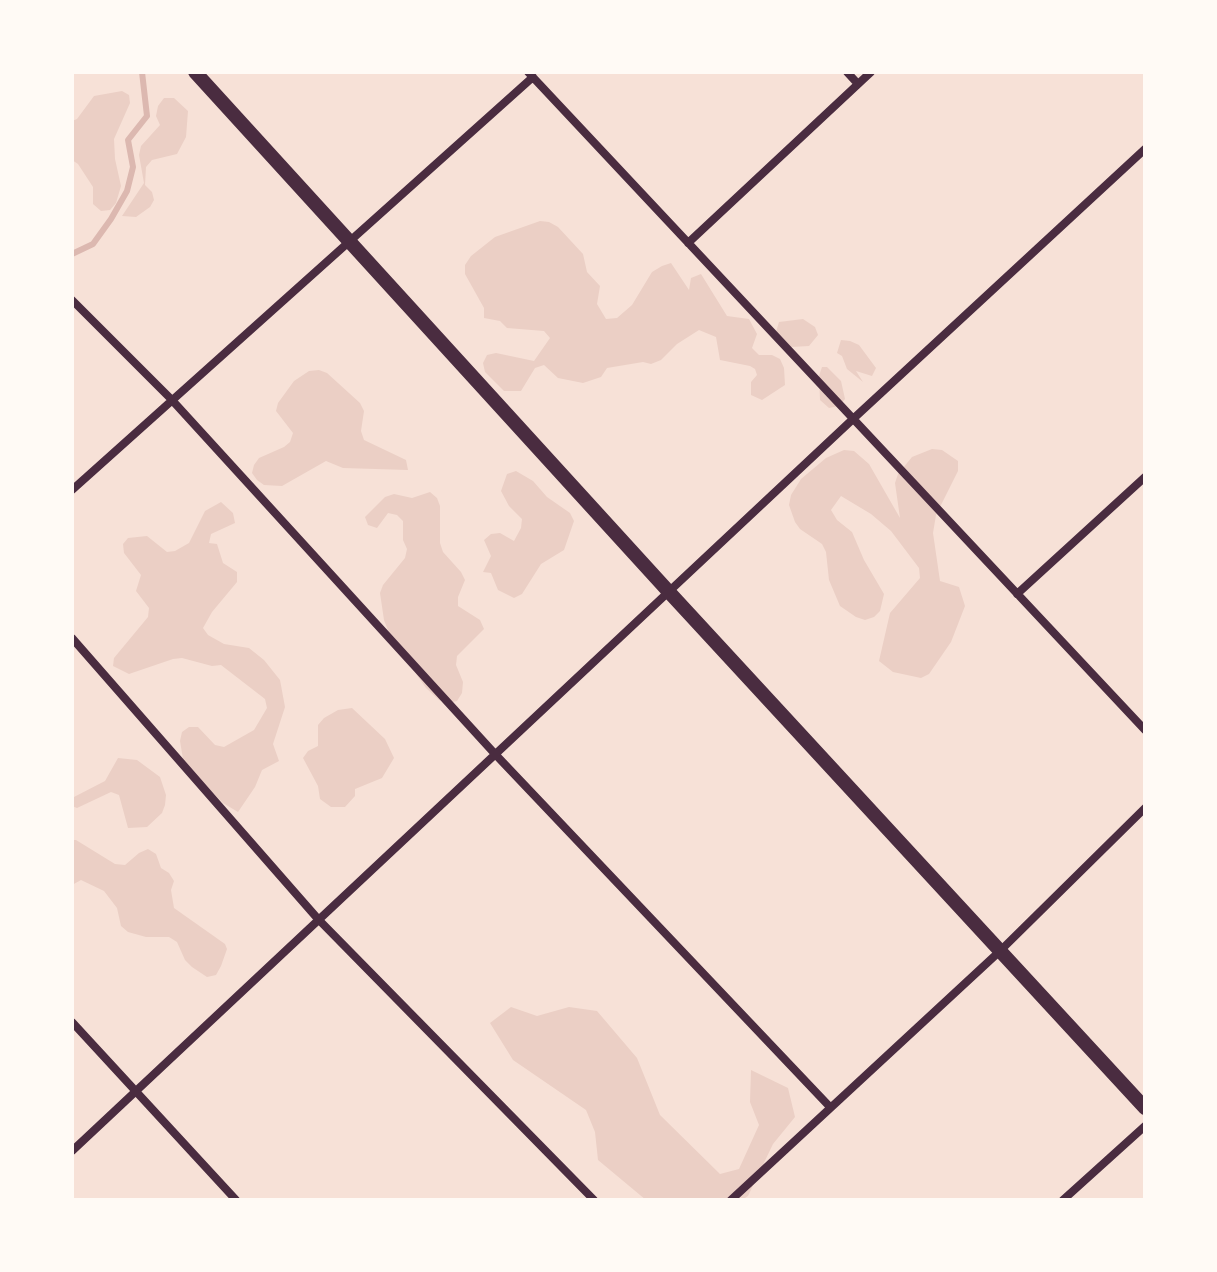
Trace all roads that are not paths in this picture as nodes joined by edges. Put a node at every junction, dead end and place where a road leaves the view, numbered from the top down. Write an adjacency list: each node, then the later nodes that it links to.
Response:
1 (195, 72): 8 (street)
2 (847, 72): 5 (street)
3 (871, 72): 5 (street)
4 (530, 75): 7 (street); 8 (street)
5 (858, 84): 7 (street)
6 (1145, 149): 11 (street)
7 (688, 243): 11 (street)
8 (349, 244): 10 (street); 14 (street)
9 (72, 300): 10 (street)
10 (171, 399): 13 (street); 18 (street)
11 (853, 419): 14 (street); 15 (street)
12 (1145, 477): 15 (street)
13 (72, 490)
14 (669, 592): 18 (street); 21 (street)
15 (1017, 594): 17 (street)
16 (72, 638): 20 (street)
17 (1145, 730)
18 (495, 754): 20 (street); 24 (street)
19 (1145, 808): 21 (street)
20 (318, 919): 23 (street); 29 (street)
21 (1000, 951): 24 (street); 25 (street)
22 (72, 1022): 23 (street)
23 (136, 1090): 27 (street); 28 (street)
24 (830, 1107): 30 (street)
25 (1145, 1108)
26 (1145, 1126): 31 (street)
27 (72, 1151)
28 (236, 1200)
29 (594, 1200)
30 (731, 1200)
31 (1063, 1200)

